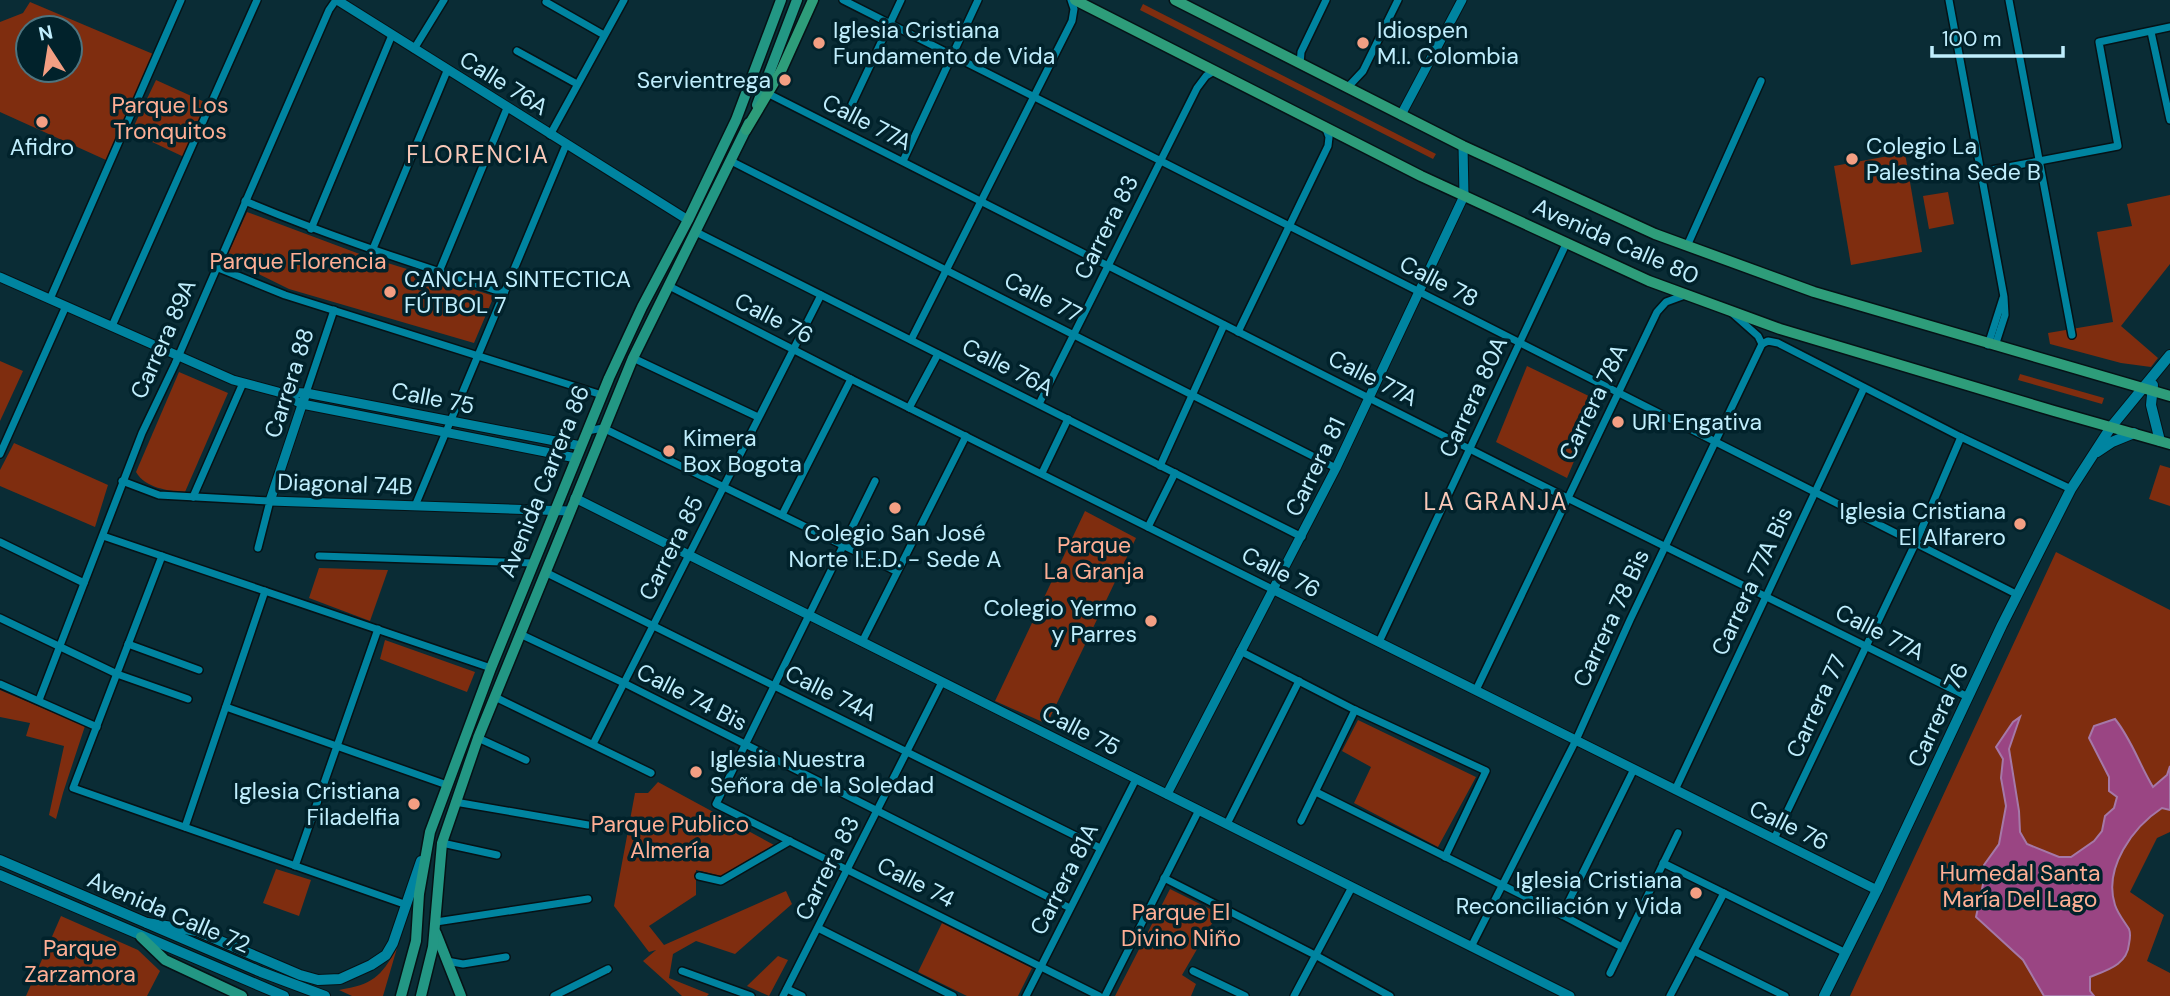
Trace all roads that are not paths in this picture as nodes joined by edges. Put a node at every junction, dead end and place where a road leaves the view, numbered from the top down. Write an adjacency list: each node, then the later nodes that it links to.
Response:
1 (181, 0): 70 (street)
2 (257, 0): 75 (street)
3 (336, 0): 23 (street, Calle 76A); 51 (street, Carrera 89A)
4 (444, 0): 25 (street)
5 (624, 0): 24 (street)
6 (781, 0): 53 (main road, Avenida Carrera 86)
7 (813, 0): 34 (highway)
8 (843, 0): 20 (street, Calle 78)
9 (901, 0): 20 (street)
10 (978, 0): 27 (street)
11 (1073, 0): 30 (highway, Avenida Calle 80); 35 (street)
12 (1326, 0): 28 (street)
13 (1398, 0): 33 (street)
14 (1462, 0): 38 (street)
15 (1949, 0): 49 (street)
16 (2009, 0): 47 (street)
17 (797, 1): 34 (main road)
18 (1183, 1): 28 (highway, Avenida Calle 80)
19 (546, 2): 24 (street)
20 (890, 24): 27 (street, Calle 78); 36 (street)
21 (2170, 27): 22 (street)
22 (2151, 32): 39 (street); 47 (street)
23 (392, 35): 25 (street, Calle 76A); 55 (street)
24 (604, 35): 32 (street)
25 (414, 49): 29 (street, Calle 76A)
26 (517, 51): 32 (street)
27 (952, 55): 35 (street, Calle 78); 46 (street)
28 (1300, 64): 33 (highway, Avenida Calle 80)
29 (447, 71): 37 (street, Calle 76A); 59 (street)
30 (1214, 71): 40 (highway, Avenida Calle 80); 48 (street, Carrera 83)
31 (1761, 81): 58 (street)
32 (578, 84): 42 (street)
33 (1347, 88): 38 (highway, Avenida Calle 80)
34 (765, 92): 41 (highway); 46 (street, Calle 77A)
35 (1033, 97): 48 (street, Calle 78); 52 (street)
36 (852, 104)
37 (507, 108): 42 (street, Calle 76A); 63 (street)
38 (1401, 115): 44 (highway, Avenida Calle 80)
39 (2170, 120)
40 (1326, 129): 50 (highway, Avenida Calle 80); 54 (street)
41 (746, 130): 45 (main road, Avenida Carrera 86)
42 (550, 135): 43 (street, Calle 76A)
43 (566, 145): 53 (street, Calle 76A); 67 (street)
44 (1463, 146): 50 (street, Carrera 81); 58 (highway, Avenida Calle 80)
45 (731, 161): 56 (main road, Avenida Carrera 86); 62 (street, Calle 77)
46 (903, 161): 52 (street, Calle 77A)
47 (2039, 161): 49 (street); 78 (street)
48 (1161, 162): 54 (street, Calle 78); 60 (street, Carrera 83)
49 (1981, 172): 82 (street)
50 (1464, 196): 57 (highway, Avenida Calle 80); 66 (street, Carrera 81)
51 (245, 201): 55 (street); 61 (street, Carrera 89A)
52 (982, 201): 60 (street, Calle 77A); 62 (street)
53 (688, 220): 97 (main road, Avenida Carrera 86)
54 (1289, 227): 66 (street, Calle 78); 76 (street)
55 (311, 229): 59 (street)
56 (696, 232): 65 (main road, Avenida Carrera 86); 68 (street, Calle 76A)
57 (1566, 244): 69 (highway, Avenida Calle 80); 80 (street, Carrera 80A)
58 (1686, 246): 82 (highway, Avenida Calle 80)
59 (372, 251): 63 (street)
60 (1109, 265): 74 (street, Calle 77A); 77 (street, Carrera 83)
61 (216, 267): 72 (street); 86 (street, Carrera 89A)
62 (948, 271): 77 (street, Calle 77); 79 (street)
63 (439, 272): 67 (street)
64 (0, 277): 70 (street, Calle 75)
65 (669, 286): 83 (street, Calle 76); 88 (main road, Avenida Carrera 86)
66 (1419, 292): 80 (street, Calle 78); 99 (street, Carrera 81)
67 (504, 293): 87 (street)
68 (821, 295): 79 (street, Calle 76A); 83 (street, Carrera 85)
69 (1685, 295): 73 (highway, Avenida Calle 80); 95 (street, Carrera 78A)
70 (50, 299): 71 (street, Calle 75)
71 (66, 306): 75 (street, Calle 75); 117 (street)
72 (334, 310): 87 (street); 94 (street, Carrera 88)
73 (1732, 313): 81 (street); 106 (highway, Avenida Calle 80)
74 (1224, 325): 76 (street, Calle 77A); 96 (street)
75 (112, 326): 86 (street, Calle 75)
76 (1238, 332): 99 (street, Calle 77A)
77 (1074, 334): 96 (street, Calle 77); 101 (street, Carrera 83)
78 (2072, 335)
79 (911, 340): 84 (street, Calle 76A)
80 (1520, 343): 95 (street, Calle 78); 116 (street, Carrera 80A)
81 (1762, 344): 91 (street); 113 (street, Carrera 78 Bis)
82 (1992, 346): 92 (highway, Avenida Calle 80)
83 (793, 349): 89 (street, Calle 76); 103 (street, Carrera 85)
84 (938, 354): 101 (street, Calle 76A); 102 (street)
85 (2170, 355): 92 (main road)
86 (178, 356): 90 (street, Calle 75); 124 (street, Carrera 89A)
87 (478, 356): 97 (street); 105 (street)
88 (633, 358): 103 (street); 107 (main road, Avenida Carrera 86)
89 (851, 379): 102 (street, Calle 76); 136 (street)
90 (243, 383): 93 (street, Calle 75); 130 (street)
91 (1864, 388): 112 (street); 128 (street, Carrera 77A Bis)
92 (2147, 390): 98 (highway, Avenida Calle 80); 106 (main road, Carrera 76); 114 (main road)
93 (278, 392): 94 (street, Calle 75); 100 (street, Calle 75)
94 (306, 393): 100 (street, Carrera 88); 105 (street, Calle 75)
95 (1620, 393): 113 (street, Calle 78); 129 (street, Carrera 78A)
96 (1192, 394): 120 (street); 121 (street, Calle 77)
97 (602, 395): 109 (main road, Avenida Carrera 86)
98 (2170, 396)
99 (1370, 398): 116 (street, Calle 77A); 121 (street, Carrera 81)
100 (302, 404): 108 (street, Calle 75); 132 (street, Carrera 88)
101 (1039, 404): 104 (street, Calle 76A)
102 (909, 408): 111 (street, Calle 76)
103 (758, 417): 126 (street, Carrera 85)
104 (1068, 419): 120 (street, Calle 76A); 123 (street)
105 (450, 421): 108 (street); 115 (street, Calle 75)
106 (2111, 427): 110 (highway, Avenida Calle 80); 118 (main road, Carrera 76)
107 (603, 428): 109 (street); 126 (street); 131 (main road, Avenida Carrera 86)
108 (446, 432): 119 (street, Calle 75); 133 (street)
109 (587, 432): 115 (main road, Avenida Carrera 86)
110 (2134, 433): 114 (highway, Avenida Calle 80); 118 (main road, Carrera 76)
111 (966, 436): 123 (street, Calle 76); 149 (street)
112 (1961, 437): 127 (street); 140 (street, Carrera 77)
113 (1716, 440): 128 (street, Calle 78); 143 (street, Carrera 78 Bis)
114 (2165, 442)
115 (581, 446): 119 (main road, Avenida Carrera 86)
116 (1470, 449): 129 (street, Calle 77A); 162 (street, Carrera 80A)
117 (0, 454)
118 (2093, 454): 127 (main road, Carrera 76)
119 (576, 458): 134 (main road, Avenida Carrera 86)
120 (1160, 466): 122 (street, Calle 76A)
121 (1336, 468): 139 (street, Carrera 81)
122 (1175, 473): 137 (street); 139 (street, Calle 76A)
123 (1042, 474): 137 (street, Calle 76)
124 (121, 481): 130 (street, Diagonal 74B); 138 (street, Carrera 89A)
125 (875, 481): 142 (street)
126 (723, 486): 136 (street); 145 (street, Carrera 85)
127 (2071, 489): 154 (main road, Carrera 76)
128 (1815, 491): 140 (street, Calle 78); 155 (street, Carrera 77A Bis)
129 (1569, 497): 143 (street, Calle 77A); 175 (street, Carrera 78A)
130 (192, 498): 132 (street, Diagonal 74B)
131 (575, 498): 135 (main road, Avenida Carrera 86); 145 (street, Calle 75)
132 (270, 501): 133 (street, Diagonal 74B); 144 (street, Carrera 88)
133 (415, 506): 134 (street, Diagonal 74B)
134 (554, 510): 135 (street, Diagonal 74B); 148 (main road, Avenida Carrera 86)
135 (570, 511): 150 (main road, Avenida Carrera 86)
136 (782, 515): 142 (street)
137 (1148, 527): 152 (street, Calle 76)
138 (103, 536): 146 (street); 151 (street, Carrera 89A)
139 (1302, 537): 152 (street, Carrera 81)
140 (1916, 541): 154 (street, Calle 78); 165 (street, Carrera 77)
141 (0, 542): 151 (street)
142 (844, 545): 149 (street); 156 (street)
143 (1665, 547): 155 (street, Calle 77A); 184 (street, Carrera 78 Bis)
144 (258, 548)
145 (689, 555): 156 (street, Calle 75); 158 (street, Carrera 85)
146 (162, 556): 153 (street); 163 (street)
147 (319, 556): 148 (street)
148 (533, 563): 167 (main road, Avenida Carrera 86)
149 (897, 571): 161 (street)
150 (545, 572): 158 (street, Calle 74A); 160 (main road, Avenida Carrera 86)
151 (84, 583): 164 (street, Carrera 89A)
152 (1272, 589): 162 (street, Calle 76); 166 (street, Carrera 81)
153 (265, 591): 159 (street); 180 (street)
154 (2018, 595): 177 (main road, Carrera 76)
155 (1767, 597): 165 (street, Calle 77A); 194 (street, Carrera 77A Bis)
156 (810, 615): 161 (street, Calle 75); 174 (street)
157 (0, 618): 164 (street)
158 (653, 625): 172 (street, Carrera 85); 174 (street, Calle 74A)
159 (378, 629): 167 (street); 187 (street)
160 (520, 634): 172 (street, Calle 74 Bis); 176 (main road, Avenida Carrera 86)
161 (862, 642): 171 (street, Calle 75)
162 (1378, 642): 175 (street, Calle 76)
163 (128, 645): 168 (street); 169 (street)
164 (61, 646): 169 (street); 179 (street, Carrera 89A)
165 (1866, 646): 177 (street, Calle 77A); 206 (street, Carrera 77)
166 (1240, 651): 170 (street); 196 (street, Carrera 81)
167 (491, 668): 193 (main road, Avenida Carrera 86)
168 (199, 670)
169 (117, 674): 178 (street); 182 (street)
170 (1299, 681): 181 (street); 201 (street)
171 (942, 682): 188 (street, Carrera 83); 192 (street, Calle 75)
172 (624, 683): 185 (street, Carrera 85); 186 (street, Calle 74 Bis)
173 (0, 684): 179 (street)
174 (773, 686): 186 (street); 188 (street, Calle 74A)
175 (1476, 690): 184 (street, Calle 76)
176 (495, 697): 183 (main road, Avenida Carrera 86); 185 (street)
177 (1968, 697): 221 (main road, Carrera 76)
178 (188, 699)
179 (39, 700): 182 (street)
180 (226, 707): 187 (street); 203 (street)
181 (1355, 710): 195 (street); 211 (street)
182 (97, 726): 203 (street)
183 (478, 738): 189 (street); 197 (main road, Avenida Carrera 86)
184 (1576, 740): 190 (street, Calle 76); 219 (street, Carrera 78 Bis)
185 (593, 744): 191 (street)
186 (744, 745): 199 (street, Calle 74 Bis); 207 (street, Calle 74)
187 (338, 747): 193 (street); 214 (street)
188 (907, 751): 199 (street, Carrera 83); 209 (street, Calle 74A)
189 (526, 760)
190 (1634, 769): 194 (street, Calle 76); 226 (street)
191 (651, 773)
192 (1136, 779): 196 (street, Calle 75); 209 (street, Carrera 81A)
193 (447, 785): 204 (main road, Avenida Carrera 86)
194 (1675, 790): 206 (street, Calle 76)
195 (1316, 792): 200 (street); 211 (street)
196 (1167, 794): 198 (street, Calle 75)
197 (455, 802): 202 (street); 208 (main road, Avenida Carrera 86)
198 (1199, 810): 201 (street, Calle 75); 218 (street)
199 (877, 811): 215 (street, Carrera 83); 225 (street, Calle 74 Bis)
200 (1301, 821)
201 (1227, 824): 220 (street, Calle 75)
202 (588, 825)
203 (185, 827): 214 (street)
204 (430, 832): 224 (main road); 250 (main road, Avenida Carrera 86)
205 (1678, 833): 213 (street)
206 (1774, 839): 221 (street, Calle 76)
207 (790, 841): 215 (street, Calle 74); 217 (street)
208 (442, 843): 210 (street); 228 (main road, Avenida Carrera 86)
209 (1100, 848): 225 (street, Carrera 81A)
210 (496, 855)
211 (1445, 858): 219 (street)
212 (0, 860): 227 (main road, Avenida Calle 72)
213 (1663, 863): 222 (street); 232 (street)
214 (295, 866): 224 (street)
215 (847, 870): 229 (street, Carrera 83); 239 (street, Calle 74)
216 (0, 875): 230 (main road, Avenida Calle 72)
217 (699, 876)
218 (1164, 878): 235 (street); 259 (street)
219 (1504, 885): 226 (street); 231 (street, Carrera 78 Bis)
220 (1352, 887): 231 (street, Calle 75); 235 (street)
221 (1877, 890): 234 (main road, Carrera 76)
222 (1724, 893): 233 (street); 234 (street)
223 (588, 900): 228 (street)
224 (407, 905): 227 (main road)
225 (1070, 908): 239 (street, Carrera 81A)
226 (1562, 915): 232 (street)
227 (147, 923): 249 (main road, Avenida Calle 72)
228 (436, 927): 237 (main road); 251 (main road, Avenida Carrera 86)
229 (818, 928): 245 (street, Carrera 83); 256 (street)
230 (141, 937): 247 (main road); 248 (main road, Avenida Calle 72)
231 (1471, 947): 263 (street, Calle 75)
232 (1622, 947): 243 (street)
233 (1694, 951): 264 (street); 265 (street)
234 (1846, 953): 266 (main road, Carrera 76)
235 (1315, 955): 246 (street); 261 (street)
236 (506, 957): 238 (street)
237 (447, 961): 238 (street); 244 (main road)
238 (463, 964): 244 (street)
239 (1041, 966): 257 (street, Carrera 81A); 258 (street, Calle 74)
240 (608, 969): 253 (street)
241 (681, 971): 254 (street)
242 (1193, 971): 260 (street)
243 (1610, 973)
244 (452, 974): 252 (main road)
245 (785, 992): 255 (street)
246 (1373, 992): 262 (street)
247 (242, 996)
248 (284, 996)
249 (325, 996)
250 (401, 996)
251 (421, 996)
252 (461, 996)
253 (554, 996)
254 (751, 996)
255 (803, 996)
256 (953, 996)
257 (1026, 996)
258 (1099, 996)
259 (1105, 996)
260 (1245, 996)
261 (1294, 996)
262 (1390, 996)
263 (1570, 996)
264 (1670, 996)
265 (1785, 996)
266 (1824, 996)

